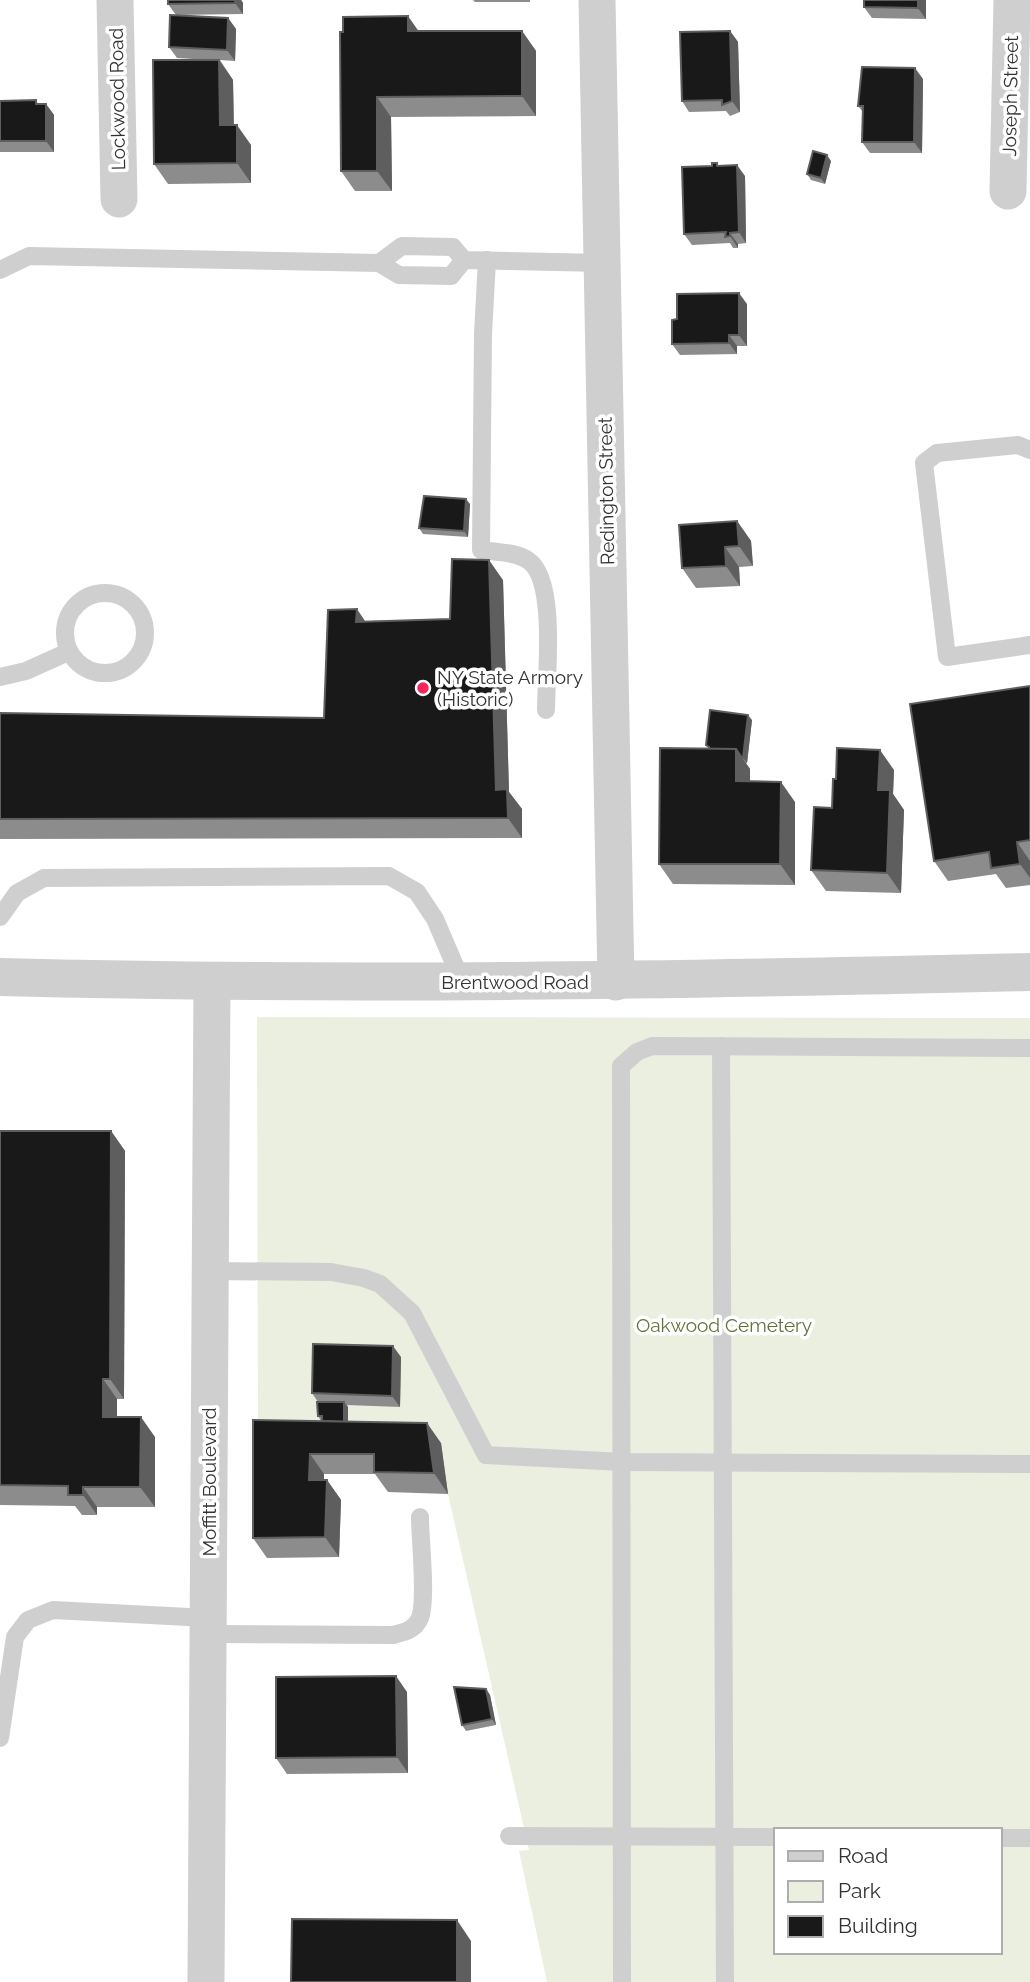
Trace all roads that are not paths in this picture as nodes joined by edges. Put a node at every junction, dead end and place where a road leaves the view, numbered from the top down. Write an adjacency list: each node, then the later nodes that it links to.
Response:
1 (115, 0): 5 (street, Lockwood Road)
2 (597, 0): 9 (street, Redington Street)
3 (1012, 0): 4 (street, Joseph Street)
4 (1008, 191)
5 (119, 199)
6 (464, 260): 7 (lane); 8 (lane); 8 (lane)
7 (487, 260): 9 (lane); 15 (lane)
8 (379, 263): 10 (lane)
9 (602, 263): 21 (street, Redington Street)
10 (0, 270)
11 (1030, 450): 12 (lane)
12 (1030, 645)
13 (68, 652): 13 (lane); 14 (lane)
14 (0, 677)
15 (546, 710)
16 (0, 916): 20 (lane)
17 (1030, 972): 21 (street, Brentwood Road)
18 (0, 977): 19 (street, Brentwood Road)
19 (212, 982): 20 (street, Brentwood Road); 24 (street, Moffitt Boulevard)
20 (462, 982): 21 (street, Brentwood Road)
21 (615, 982)
22 (721, 1046): 23 (lane); 25 (lane); 26 (lane)
23 (1030, 1048)
24 (210, 1271): 25 (lane); 29 (street, Moffitt Boulevard)
25 (623, 1462): 26 (lane); 32 (lane)
26 (724, 1463): 27 (lane); 33 (lane)
27 (1030, 1464)
28 (420, 1517): 29 (lane)
29 (208, 1626): 30 (lane); 37 (street, Moffitt Boulevard)
30 (0, 1738)
31 (509, 1836): 32 (lane)
32 (622, 1837): 33 (lane); 38 (lane)
33 (726, 1837): 34 (lane); 39 (lane)
34 (774, 1837)
35 (1002, 1838): 36 (lane)
36 (1030, 1838)
37 (206, 1982)
38 (622, 1982)
39 (725, 1982)

